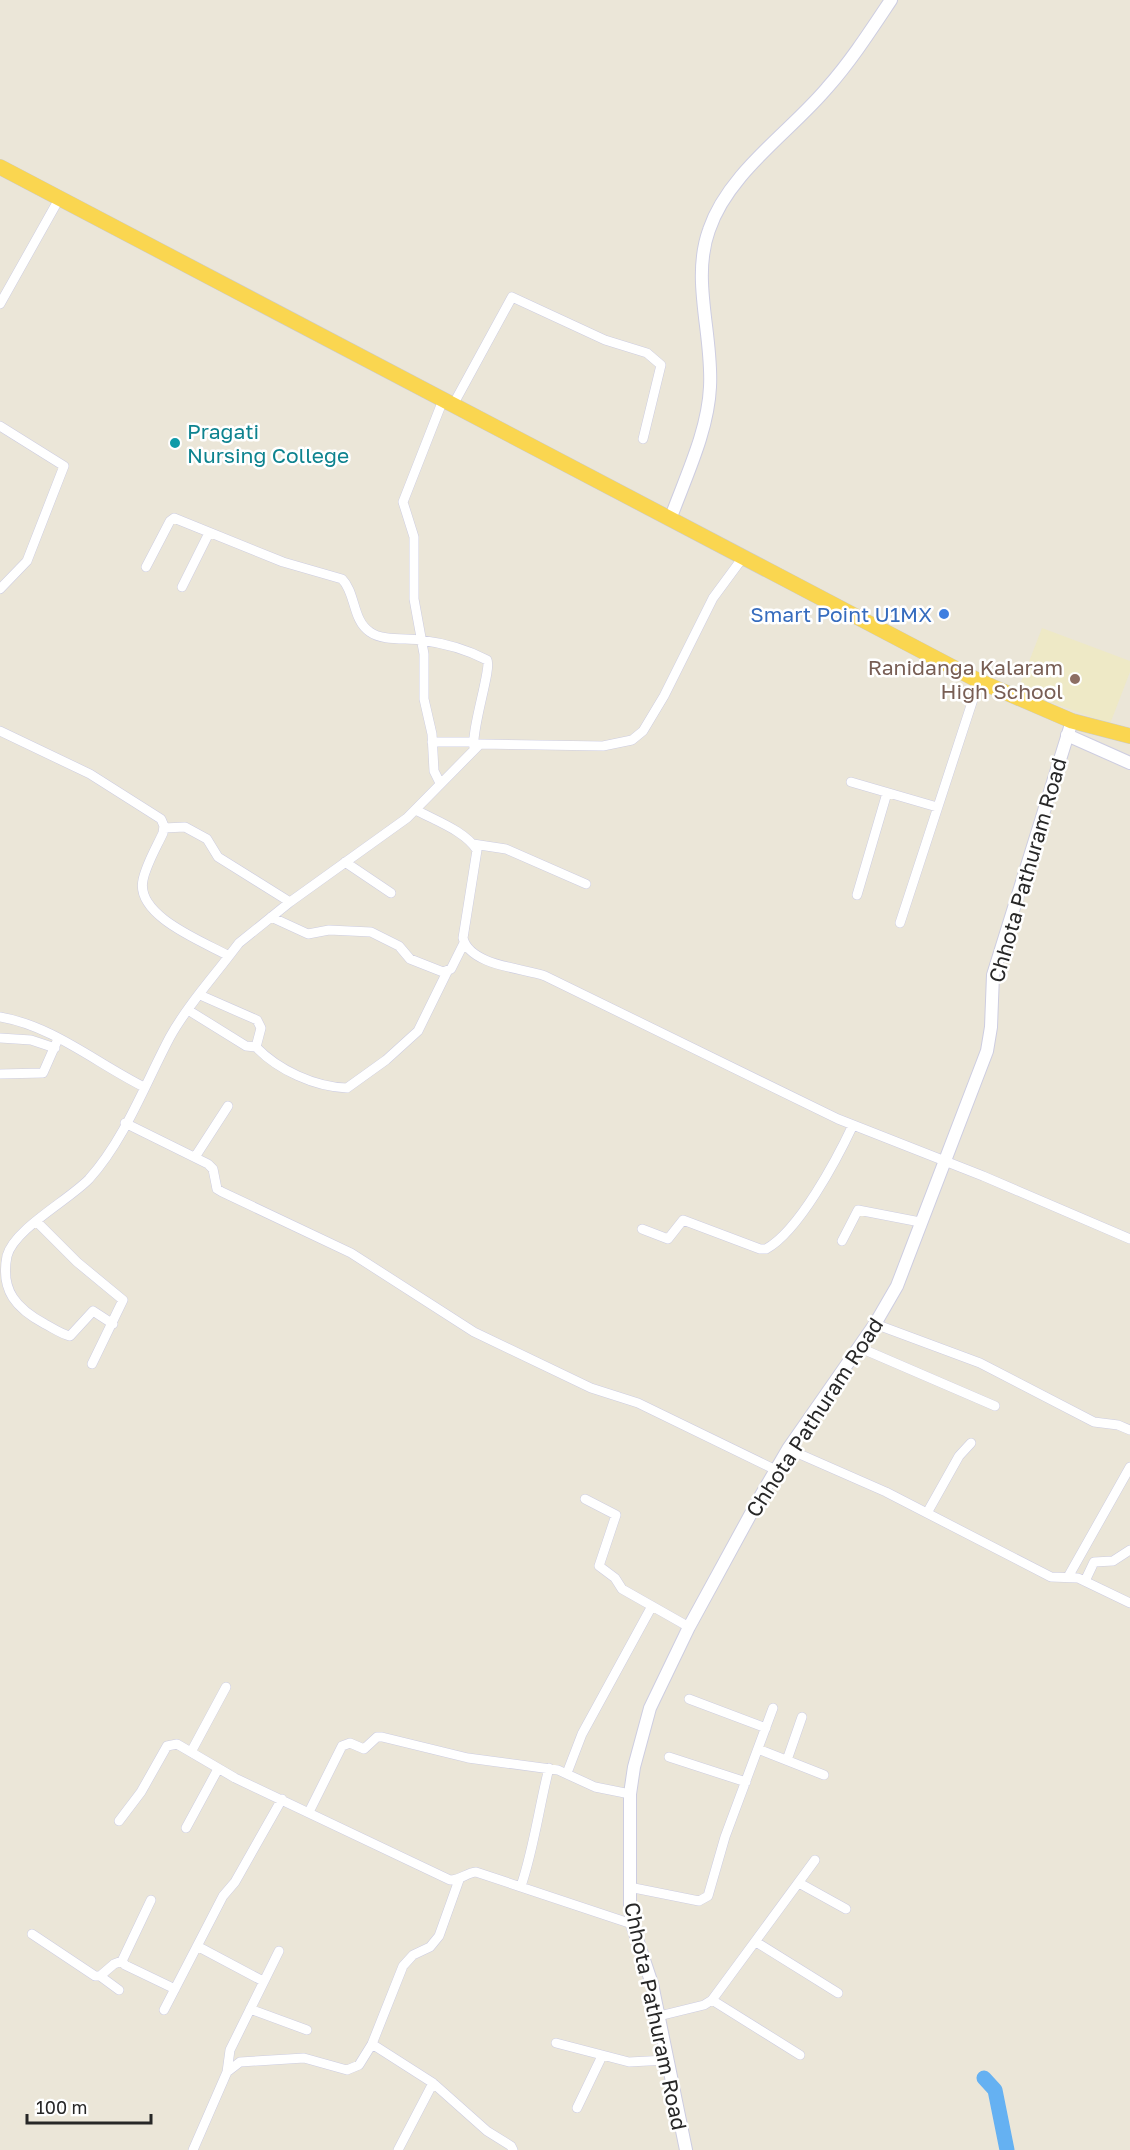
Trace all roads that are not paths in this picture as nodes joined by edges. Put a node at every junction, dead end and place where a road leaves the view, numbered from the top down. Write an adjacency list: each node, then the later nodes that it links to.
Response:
1 (891, 0): 8 (street)
2 (0, 167): 3 (highway)
3 (59, 199): 4 (street); 5 (highway)
4 (0, 304)
5 (448, 402): 7 (street); 8 (highway); 14 (street)
6 (0, 426): 13 (street)
7 (643, 440)
8 (671, 517): 10 (highway)
9 (209, 532): 11 (street); 12 (street); 14 (street)
10 (744, 556): 15 (highway); 20 (street)
11 (146, 567)
12 (182, 587)
13 (0, 589)
14 (422, 640): 19 (street); 20 (street)
15 (979, 681): 16 (highway); 25 (street)
16 (1069, 728): 18 (highway); 21 (street); 51 (street, Chhota Pathuram Road)
17 (0, 731): 27 (street)
18 (1130, 736)
19 (432, 742): 20 (street); 22 (street)
20 (474, 745): 22 (street)
21 (1130, 763)
22 (440, 783): 26 (street)
23 (851, 783): 24 (street)
24 (887, 793): 25 (street); 32 (street)
25 (937, 807): 35 (street)
26 (416, 810): 28 (street); 29 (street)
27 (164, 828): 33 (street); 37 (street)
28 (473, 844): 30 (street); 36 (street)
29 (345, 862): 31 (street); 33 (street)
30 (586, 884)
31 (391, 893)
32 (858, 895)
33 (290, 902): 34 (street)
34 (271, 917): 37 (street); 38 (street)
35 (900, 923)
36 (464, 943): 38 (street); 49 (street)
37 (229, 956): 39 (street)
38 (447, 972): 44 (street)
39 (200, 994): 40 (street); 44 (street)
40 (188, 1010): 44 (street); 46 (street)
41 (0, 1017): 43 (street)
42 (0, 1038): 43 (street)
43 (57, 1044): 45 (street); 46 (street)
44 (256, 1047)
45 (0, 1074)
46 (144, 1087): 48 (street)
47 (228, 1106): 50 (street)
48 (125, 1123): 50 (street); 52 (street)
49 (853, 1125): 51 (street); 54 (street)
50 (195, 1157): 66 (street)
51 (944, 1161): 53 (street, Chhota Pathuram Road); 55 (street)
52 (36, 1221): 57 (street); 57 (street)
53 (920, 1222): 56 (street); 58 (street, Chhota Pathuram Road)
54 (642, 1228)
55 (1130, 1239)
56 (842, 1241)
57 (113, 1324): 60 (street)
58 (875, 1324): 59 (street, Chhota Pathuram Road); 62 (street)
59 (858, 1347): 61 (street); 64 (street, Chhota Pathuram Road)
60 (92, 1364)
61 (995, 1406)
62 (1130, 1430)
63 (971, 1443): 68 (street)
64 (788, 1449): 66 (street, Chhota Pathuram Road); 68 (street)
65 (1130, 1467): 70 (street)
66 (776, 1470): 74 (street, Chhota Pathuram Road)
67 (585, 1498): 73 (street)
68 (927, 1512): 70 (street)
69 (1130, 1550): 71 (street)
70 (1068, 1577): 71 (street)
71 (1085, 1581): 72 (street)
72 (1130, 1603)
73 (652, 1606): 74 (street); 86 (street)
74 (689, 1628): 89 (street, Chhota Pathuram Road)
75 (226, 1687): 81 (street)
76 (689, 1699): 79 (street)
77 (773, 1708): 79 (street)
78 (802, 1717): 83 (street)
79 (766, 1728): 80 (street)
80 (758, 1749): 83 (street); 88 (street)
81 (191, 1752): 85 (street); 92 (street)
82 (669, 1757): 88 (street)
83 (787, 1760): 87 (street)
84 (549, 1768): 86 (street); 91 (street); 97 (street)
85 (218, 1769): 90 (street); 93 (street)
86 (567, 1773): 89 (street)
87 (824, 1775)
88 (746, 1782): 98 (street)
89 (630, 1794): 98 (street, Chhota Pathuram Road)
90 (282, 1799): 91 (street); 104 (street)
91 (309, 1812): 95 (street)
92 (119, 1821)
93 (186, 1828)
94 (815, 1860): 96 (street)
95 (459, 1880): 97 (street); 118 (street)
96 (799, 1883): 100 (street); 103 (street)
97 (521, 1886): 101 (street)
98 (629, 1887): 101 (street, Chhota Pathuram Road)
99 (151, 1900): 106 (street)
100 (846, 1909)
101 (632, 1924): 115 (street, Chhota Pathuram Road)
102 (32, 1934): 107 (street)
103 (756, 1942): 111 (street); 112 (street)
104 (197, 1946): 108 (street); 109 (street)
105 (279, 1952): 108 (street)
106 (123, 1961): 107 (street); 109 (street)
107 (100, 1977): 110 (street)
108 (263, 1981): 113 (street)
109 (175, 1989): 114 (street)
110 (119, 1990)
111 (838, 1993)
112 (712, 2000): 115 (street); 119 (street)
113 (250, 2009): 116 (street); 122 (street)
114 (164, 2010)
115 (659, 2016): 121 (street, Chhota Pathuram Road)
116 (307, 2030)
117 (556, 2043): 120 (street)
118 (372, 2044): 122 (street); 123 (street)
119 (800, 2055)
120 (602, 2056): 121 (street); 124 (street)
121 (667, 2060): 128 (street, Chhota Pathuram Road)
122 (227, 2072): 125 (street)
123 (434, 2083): 126 (street); 127 (street)
124 (577, 2108)
125 (193, 2150)
126 (398, 2150)
127 (513, 2150)
128 (686, 2150)

